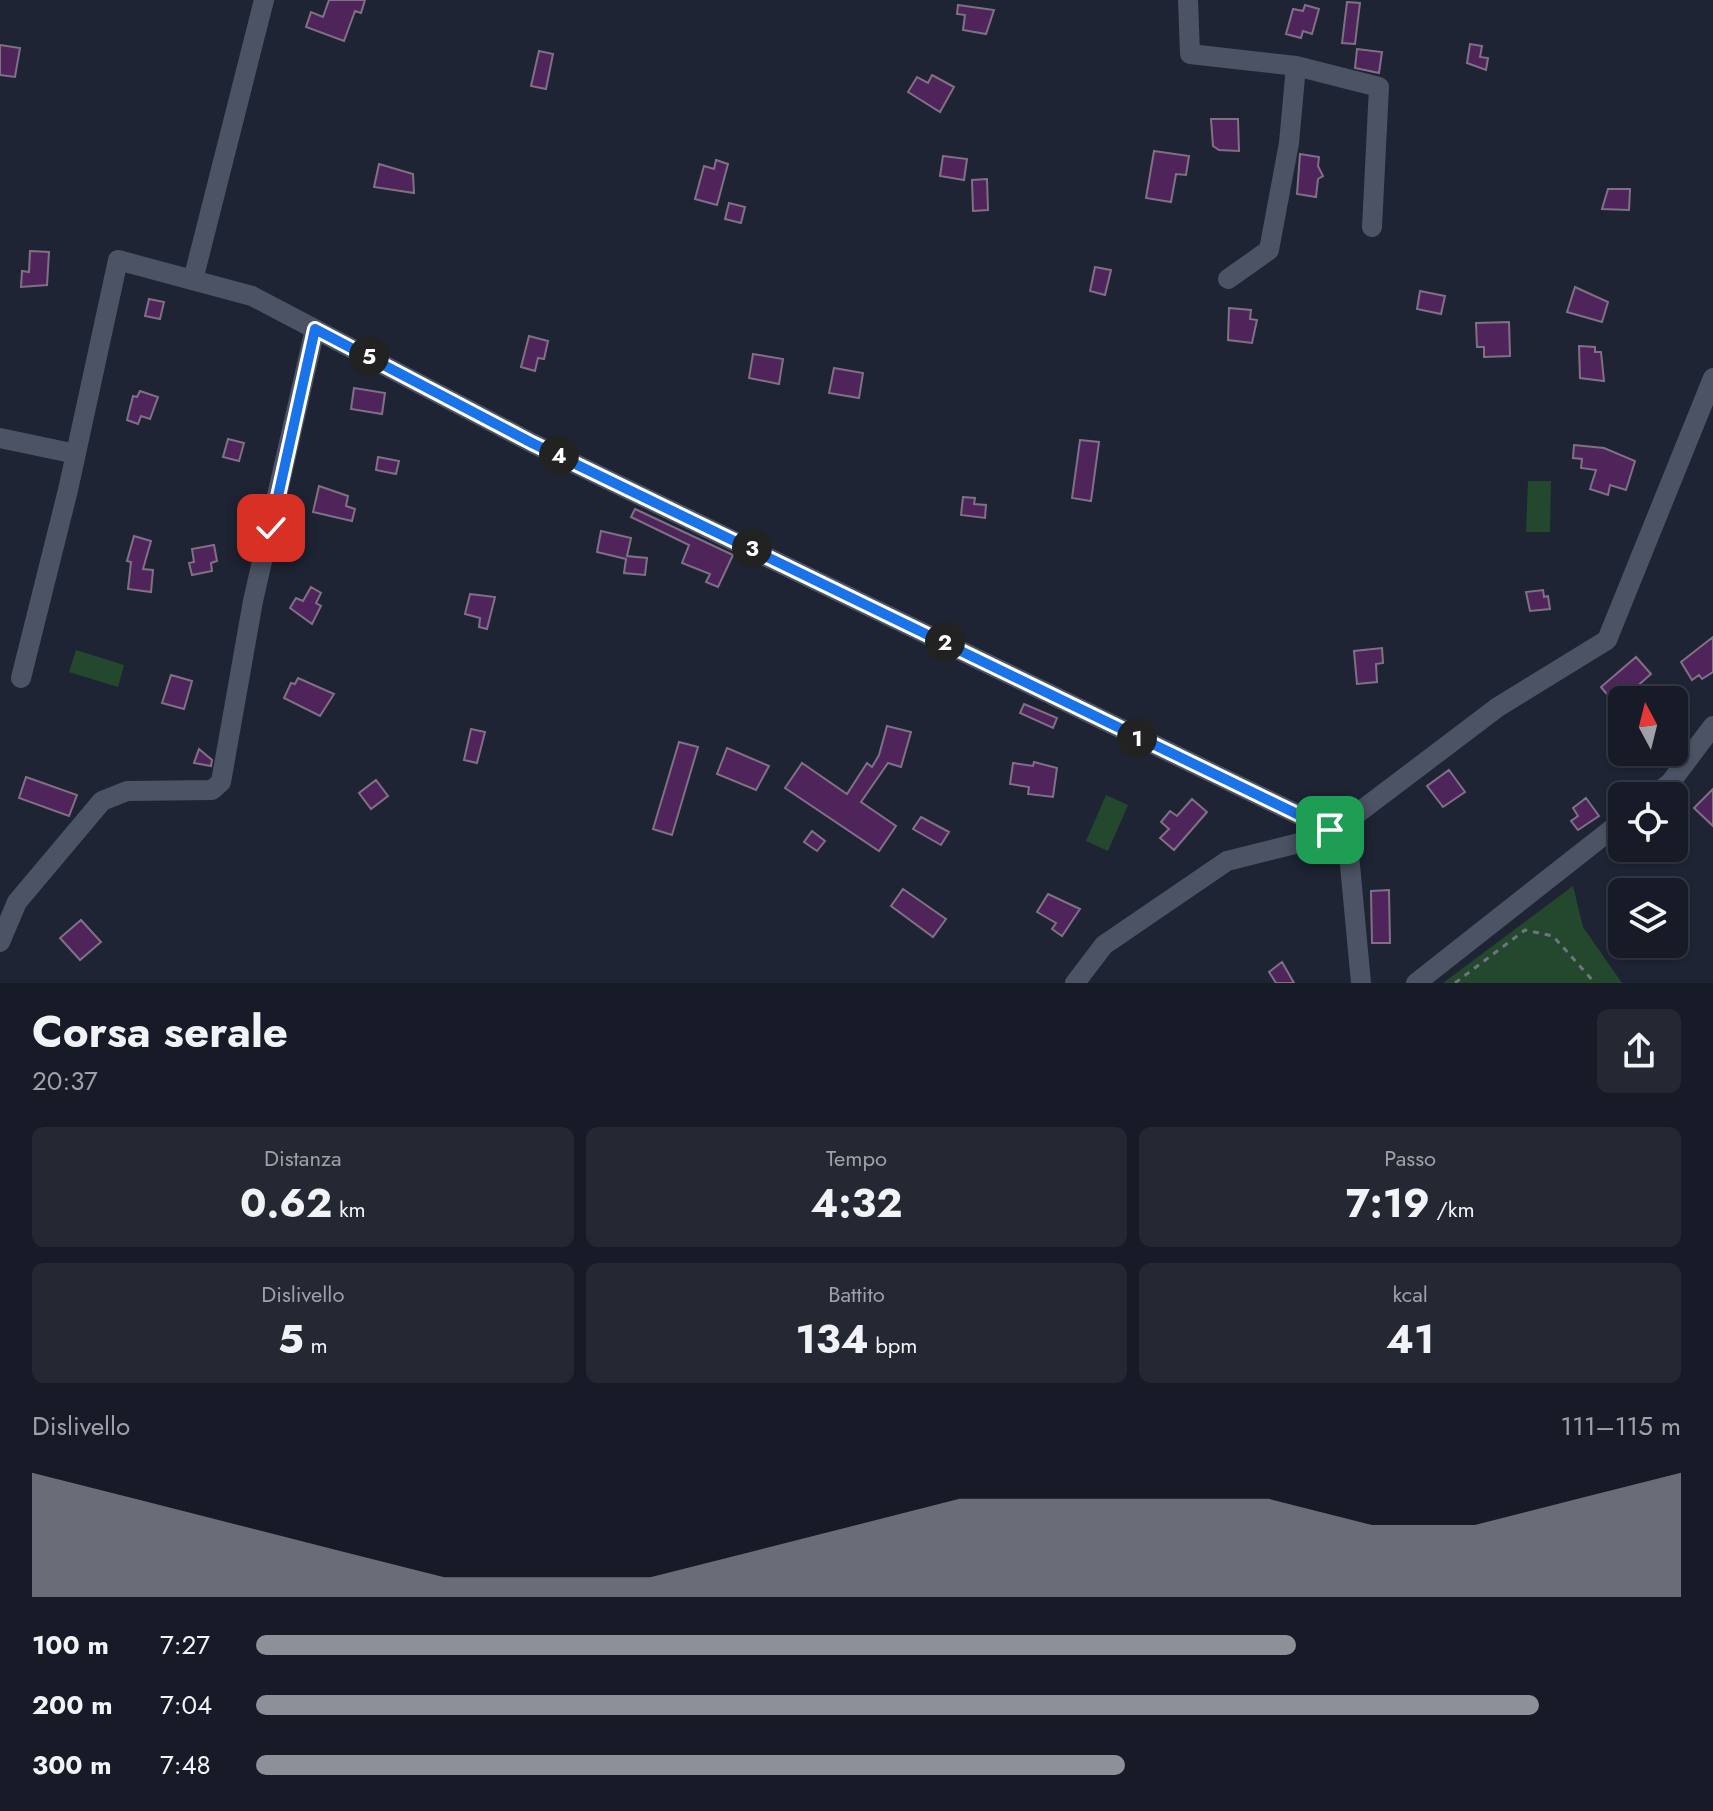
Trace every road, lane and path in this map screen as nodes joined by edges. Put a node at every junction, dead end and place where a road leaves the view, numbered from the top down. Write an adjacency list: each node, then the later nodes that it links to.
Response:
1 (264, 0): 6 (street)
2 (1188, 0): 3 (street)
3 (1296, 66): 4 (street); 5 (street)
4 (1372, 227)
5 (1228, 279)
6 (193, 280): 7 (street); 10 (street)
7 (315, 329): 14 (street); 16 (street)
8 (1713, 378): 14 (street)
9 (0, 438): 10 (street)
10 (76, 454): 11 (street)
11 (21, 678)
12 (1713, 726): 13 (street)
13 (1671, 782)
14 (1338, 826): 17 (street); 18 (street)
15 (1608, 832): 19 (street)
16 (0, 942)
17 (1075, 983)
18 (1361, 983)
19 (1416, 983)
20 (1455, 983): 21 (path)
21 (1595, 983)

